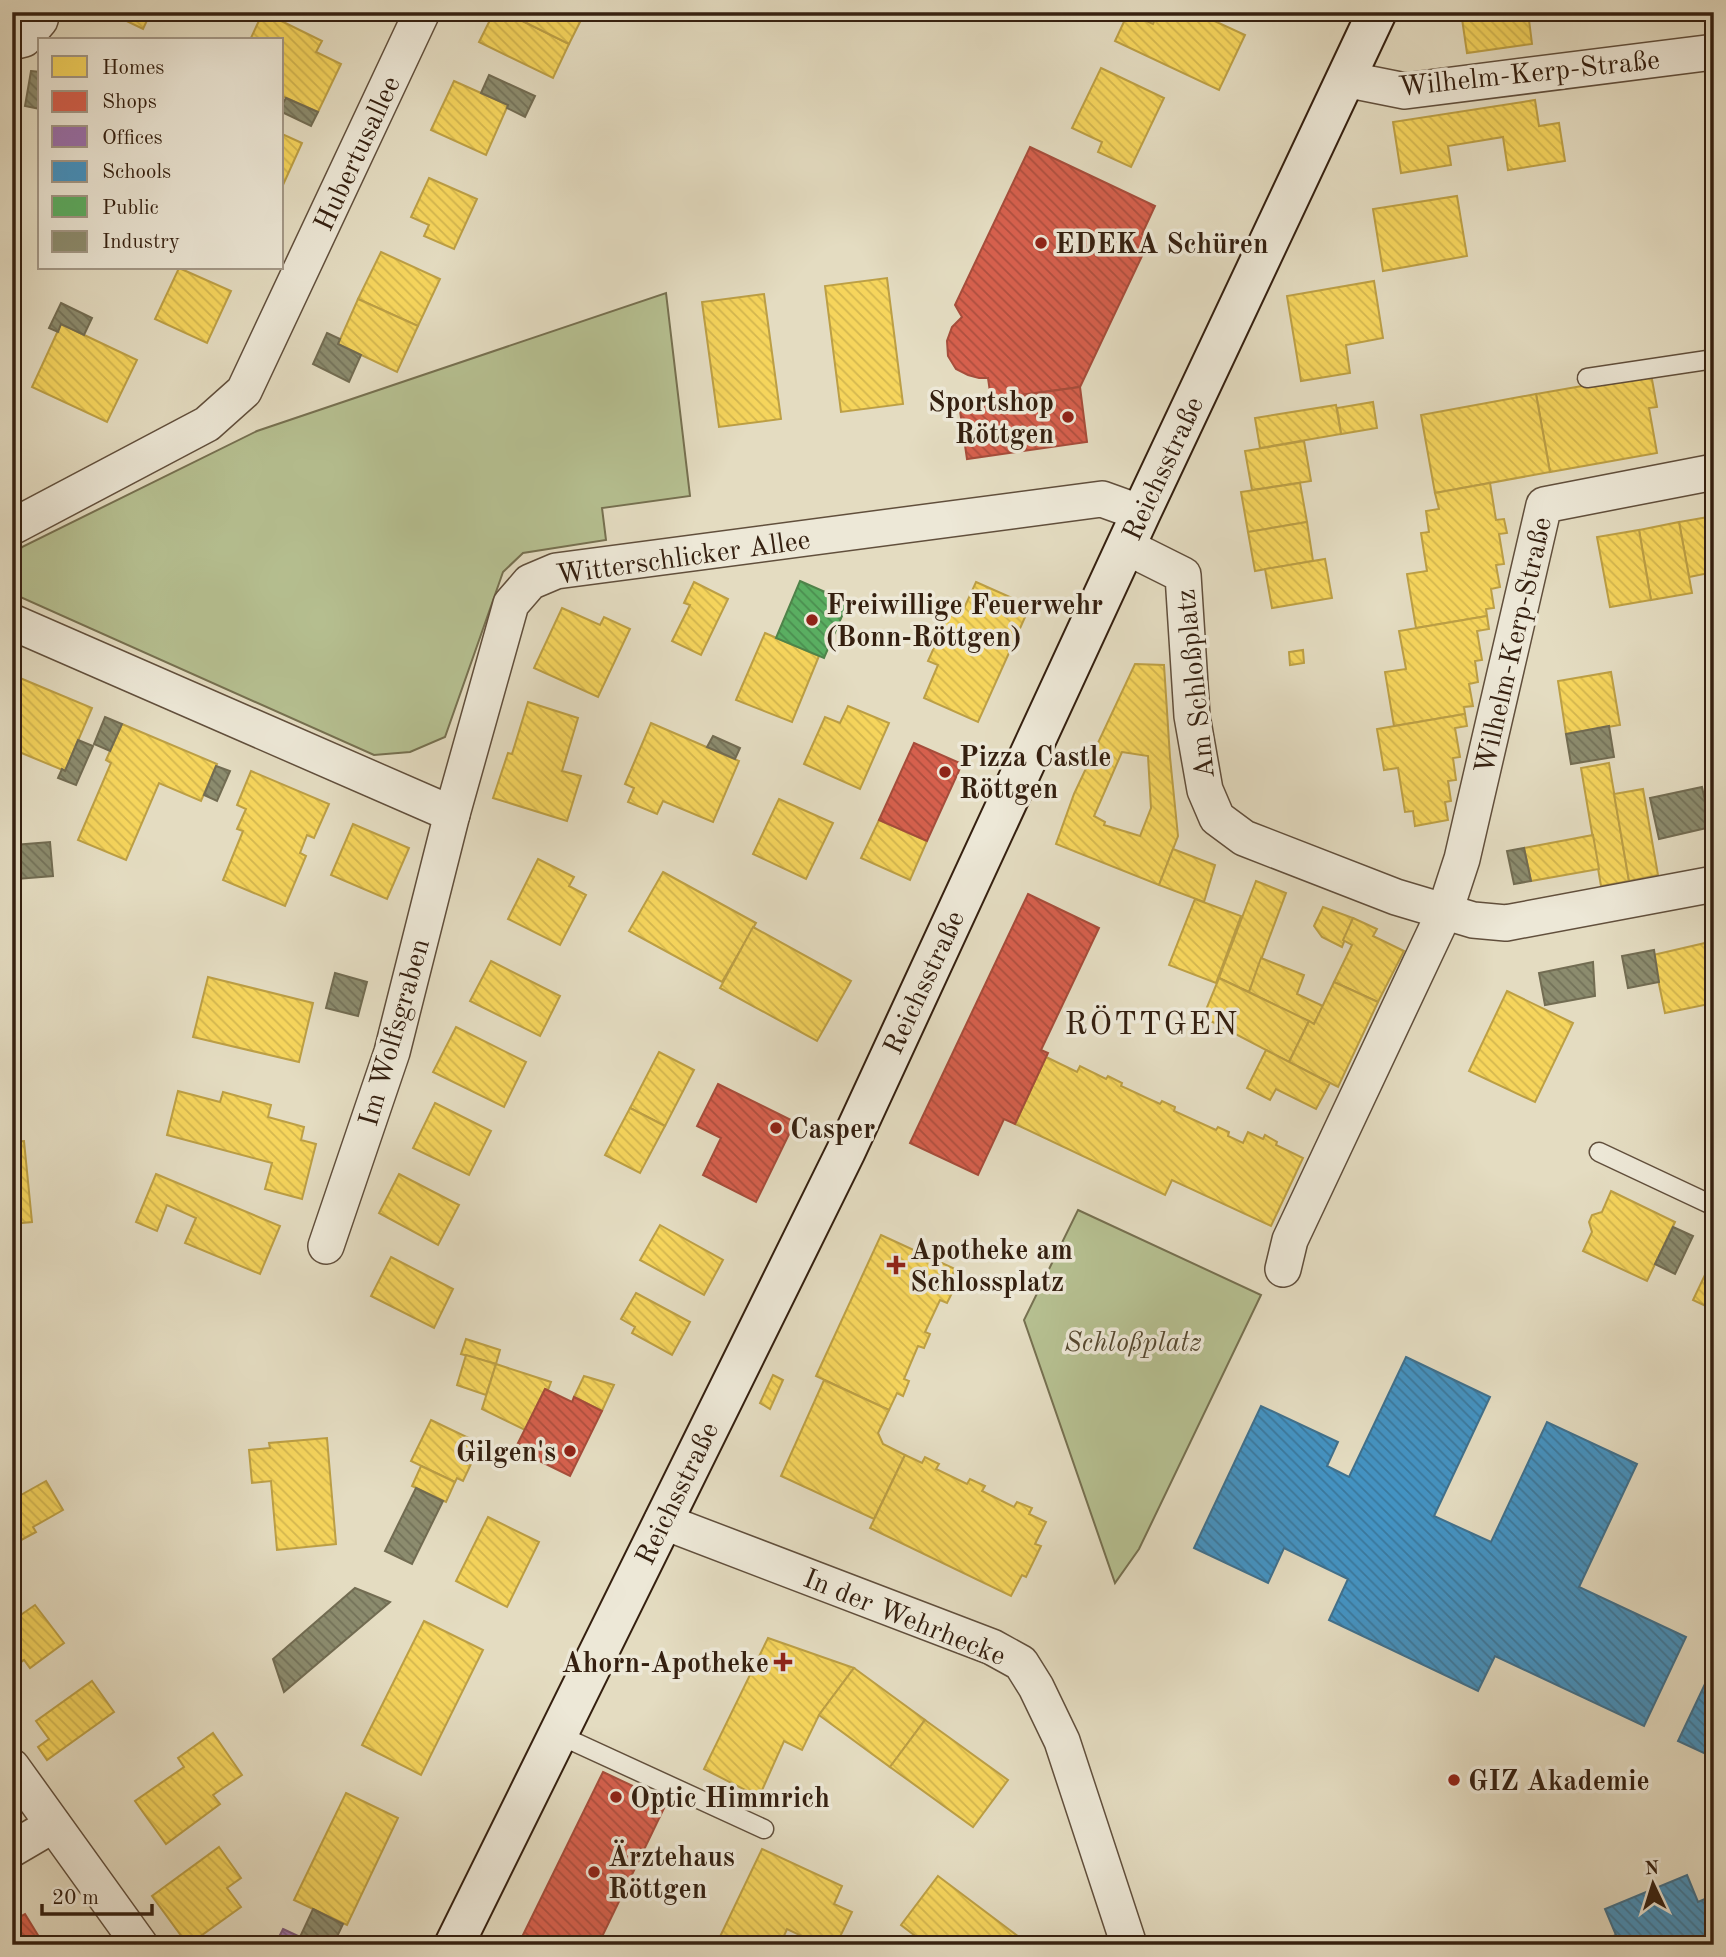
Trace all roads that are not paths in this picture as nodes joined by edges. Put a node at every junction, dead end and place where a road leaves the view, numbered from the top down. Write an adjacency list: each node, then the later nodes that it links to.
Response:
1 (42, 12): 4 (street)
2 (422, 12): 10 (street, Hubertusallee)
3 (1377, 12): 6 (main road, Reichsstraße)
4 (12, 42)
5 (1714, 52): 6 (street, Wilhelm-Kerp-Straße)
6 (1345, 79): 11 (main road, Reichsstraße)
7 (1714, 359): 8 (lane)
8 (1587, 378)
9 (1714, 472): 15 (street, Wilhelm-Kerp-Straße)
10 (12, 527)
11 (1133, 529): 13 (street, Witterschlicker Allee); 15 (street, Am Schloßplatz); 20 (main road, Reichsstraße)
12 (12, 622): 13 (street)
13 (452, 814): 18 (street, Im Wolfsgraben)
14 (1714, 884): 15 (street, Am Schloßplatz)
15 (1445, 911): 19 (street)
16 (1598, 1153): 17 (lane)
17 (1714, 1206)
18 (326, 1246)
19 (1283, 1269)
20 (662, 1521): 21 (main road, Reichsstraße); 28 (street, In der Wehrhecke)
21 (557, 1734): 24 (lane); 27 (main road, Reichsstraße)
22 (12, 1767): 23 (street)
23 (53, 1825): 25 (street); 26 (street)
24 (764, 1829)
25 (12, 1849)
26 (140, 1945)
27 (454, 1945)
28 (1129, 1945)

